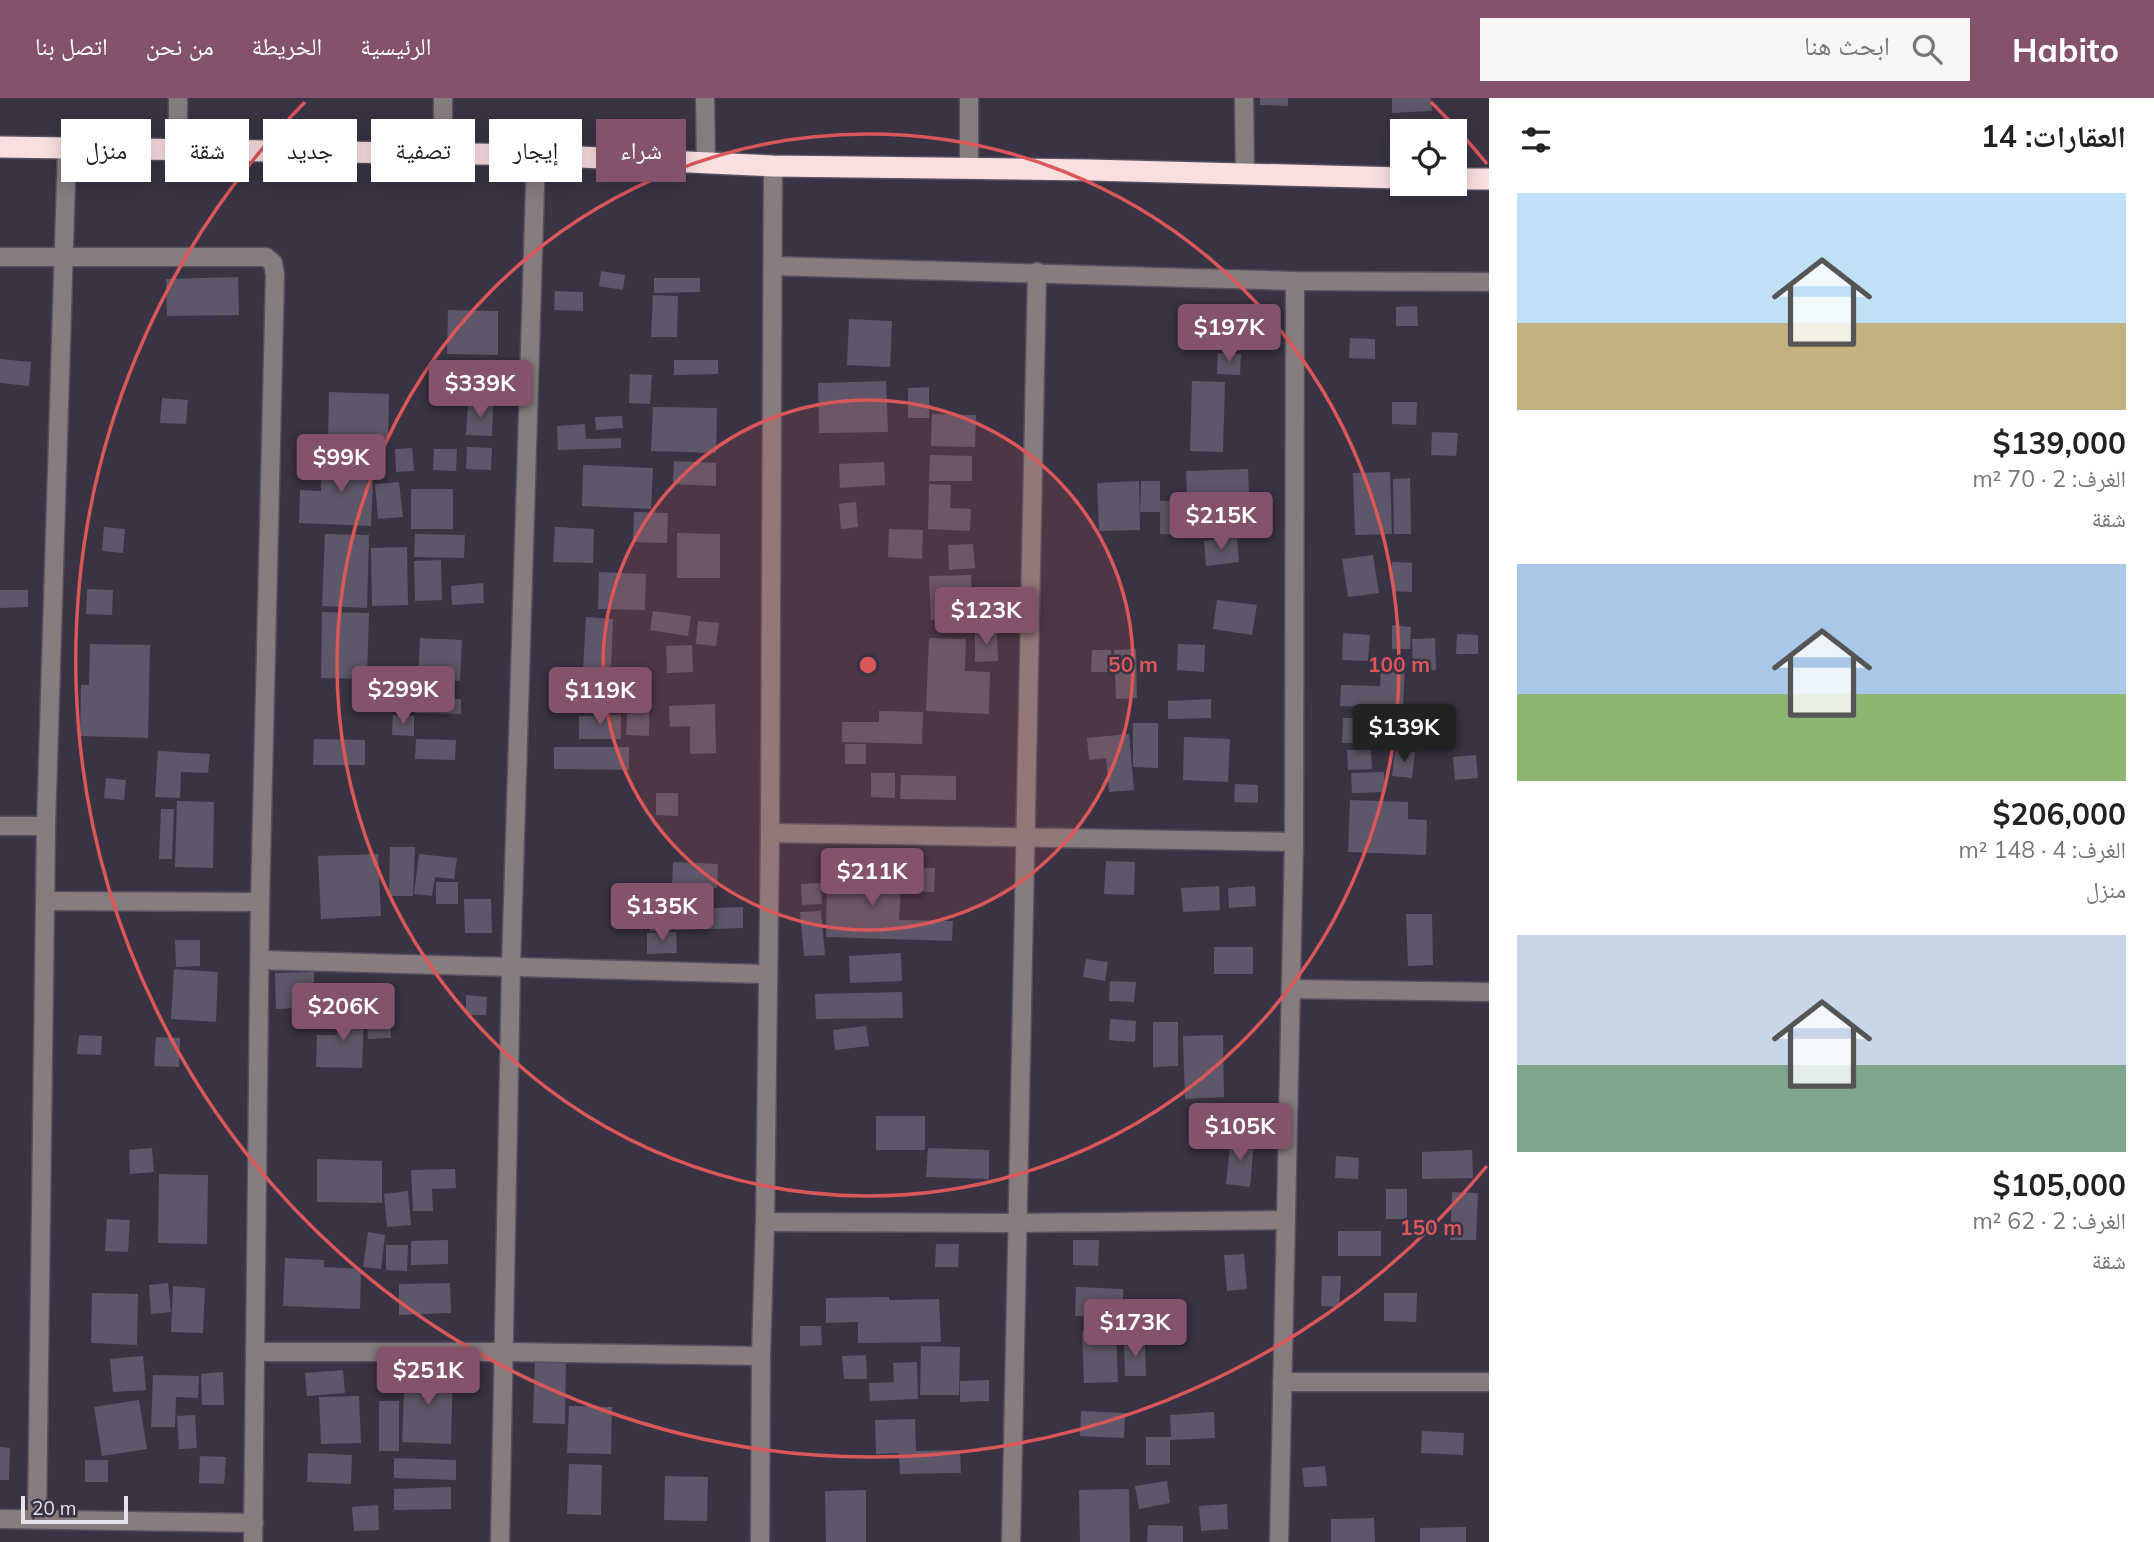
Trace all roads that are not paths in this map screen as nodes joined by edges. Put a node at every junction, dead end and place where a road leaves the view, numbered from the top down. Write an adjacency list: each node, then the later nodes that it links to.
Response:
1 (177, 98): 6 (street)
2 (443, 98): 7 (street)
3 (705, 98): 13 (street)
4 (969, 98): 15 (street)
5 (1244, 98): 16 (street)
6 (177, 119)
7 (443, 119)
8 (0, 147): 9 (highway)
9 (61, 148)
10 (249, 150): 11 (highway)
11 (371, 152)
12 (582, 157): 13 (highway)
13 (706, 164): 14 (highway)
14 (773, 166): 15 (highway); 24 (street)
15 (969, 169): 16 (highway)
16 (1245, 173): 17 (highway)
17 (1390, 178)
18 (1467, 178): 19 (highway)
19 (1489, 179)
20 (66, 182): 23 (street)
21 (535, 182): 36 (street)
22 (0, 257): 23 (street)
23 (64, 257): 29 (street); 34 (street)
24 (773, 265): 25 (street); 30 (street)
25 (1037, 272): 26 (street); 31 (street)
26 (1295, 282): 27 (street); 32 (street)
27 (1489, 282)
28 (0, 825): 29 (street)
29 (46, 826): 33 (street)
30 (769, 833): 31 (street); 37 (street)
31 (1025, 837): 32 (street); 42 (street)
32 (1294, 842): 38 (street)
33 (45, 901): 34 (street); 49 (street)
34 (260, 902): 35 (street)
35 (260, 960): 36 (street); 43 (street)
36 (511, 967): 37 (street); 44 (street)
37 (767, 974): 41 (street)
38 (1291, 989): 39 (street); 40 (street)
39 (1489, 992)
40 (1285, 1220): 42 (street); 46 (street)
41 (765, 1222): 42 (street); 45 (street)
42 (1016, 1223): 54 (street)
43 (255, 1352): 44 (street); 50 (street)
44 (504, 1353): 45 (street); 52 (street)
45 (761, 1356): 53 (street)
46 (1282, 1382): 47 (street); 55 (street)
47 (1489, 1382)
48 (0, 1519): 49 (street)
49 (37, 1519): 50 (street)
50 (254, 1523): 51 (street)
51 (253, 1542)
52 (500, 1542)
53 (760, 1542)
54 (1011, 1542)
55 (1279, 1542)

